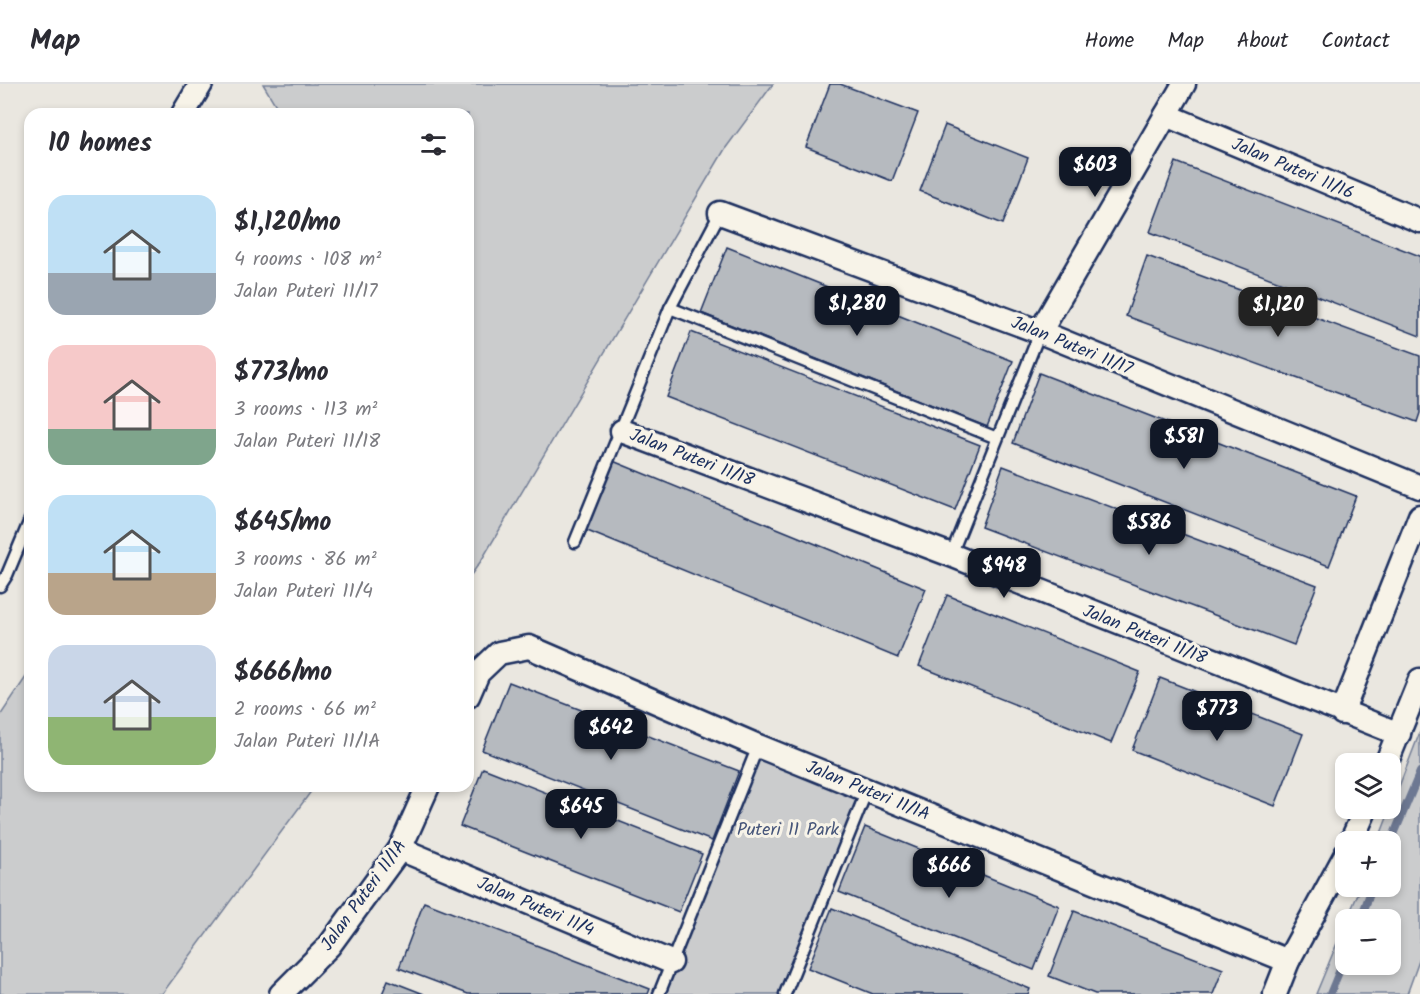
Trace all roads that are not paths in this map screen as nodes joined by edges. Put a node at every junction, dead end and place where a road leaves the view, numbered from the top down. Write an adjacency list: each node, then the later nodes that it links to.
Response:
1 (201, 84): 3 (street)
2 (1184, 84): 4 (street)
3 (187, 108)
4 (1166, 115): 6 (street, Jalan Puteri 11/16); 8 (street)
5 (720, 213): 7 (lane); 8 (street, Jalan Puteri 11/17)
6 (1420, 221)
7 (670, 308): 9 (lane); 10 (lane)
8 (1040, 332): 10 (lane); 11 (street, Jalan Puteri 11/17)
9 (622, 431): 14 (lane); 15 (street, Jalan Puteri 11/18)
10 (997, 438): 15 (lane)
11 (1420, 487)
12 (1420, 516): 19 (street)
13 (24, 534): 16 (lane)
14 (575, 542)
15 (951, 555): 19 (street, Jalan Puteri 11/18)
16 (0, 586)
17 (1420, 680): 20 (street)
18 (474, 682): 21 (street, Jalan Puteri 11/1A)
19 (1342, 713): 20 (street, Jalan Puteri 11/18)
20 (1399, 734): 22 (street)
21 (758, 746): 23 (street, Jalan Puteri 11/1A); 28 (lane)
22 (1391, 753)
23 (867, 790): 27 (street, Jalan Puteri 11/1A); 31 (lane)
24 (425, 792): 25 (street, Jalan Puteri 11/1A)
25 (400, 849): 28 (street, Jalan Puteri 11/4); 29 (street, Jalan Puteri 11/1A)
26 (1335, 874): 27 (street)
27 (1288, 961): 32 (street)
28 (671, 962): 30 (lane)
29 (281, 994)
30 (659, 994)
31 (785, 994)
32 (1275, 994)

